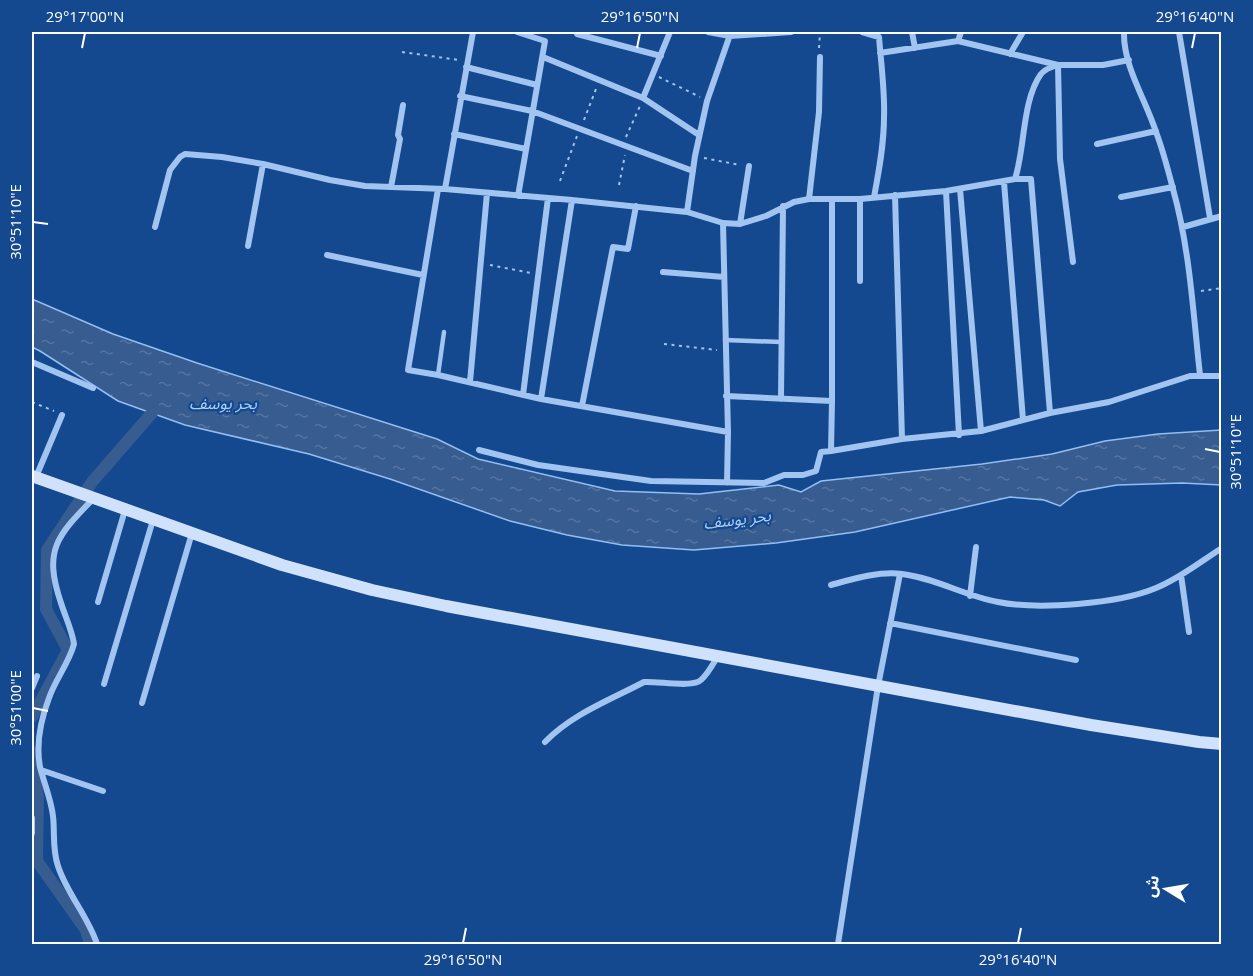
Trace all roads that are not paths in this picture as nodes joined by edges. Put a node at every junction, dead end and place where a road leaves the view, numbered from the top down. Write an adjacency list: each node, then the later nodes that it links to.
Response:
1 (473, 32): 22 (street)
2 (517, 32): 19 (street)
3 (670, 32): 18 (street)
4 (708, 32): 13 (street)
5 (790, 32): 13 (street)
6 (862, 32): 16 (street)
7 (912, 32): 15 (street)
8 (961, 32): 14 (street)
9 (1023, 32): 17 (street)
10 (1125, 32): 21 (street)
11 (1179, 32): 58 (street)
12 (577, 34): 18 (street)
13 (731, 34): 31 (street)
14 (958, 41): 15 (street); 17 (street)
15 (915, 48): 16 (street)
16 (880, 53): 49 (street)
17 (1010, 54): 23 (street)
18 (661, 56): 26 (street)
19 (543, 57): 24 (street); 26 (street)
20 (820, 57): 50 (street)
21 (1129, 60): 23 (street); 29 (street)
22 (466, 64): 24 (street); 25 (street)
23 (1058, 65): 37 (street); 65 (street)
24 (537, 85): 28 (street)
25 (460, 96): 28 (street); 30 (street)
26 (644, 98): 31 (street)
27 (404, 105): 40 (street)
28 (532, 111): 33 (street); 36 (street)
29 (1156, 131): 32 (street); 39 (street)
30 (454, 134): 33 (street); 41 (street)
31 (699, 135): 36 (street)
32 (1097, 144)
33 (526, 149): 46 (street)
34 (263, 164): 40 (street); 62 (street); 63 (street)
35 (749, 166): 60 (street)
36 (693, 171): 56 (street)
37 (1015, 179): 38 (street); 85 (street)
38 (1004, 182): 42 (street); 87 (street)
39 (1173, 187): 47 (street); 61 (street)
40 (391, 188): 41 (street)
41 (442, 189): 44 (street); 67 (street)
42 (960, 189): 43 (street); 88 (street)
43 (946, 191): 45 (street); 90 (street)
44 (487, 193): 46 (street); 77 (street)
45 (895, 195): 49 (street); 91 (street)
46 (518, 196): 48 (street)
47 (1120, 197)
48 (548, 198): 53 (street); 79 (street)
49 (874, 198): 52 (street)
50 (809, 199): 51 (street); 55 (street)
51 (832, 199): 52 (street); 83 (street)
52 (860, 199): 69 (street)
53 (572, 200): 54 (street); 81 (street)
54 (636, 206): 56 (street); 84 (street)
55 (783, 206): 60 (street); 72 (street)
56 (687, 212): 59 (street)
57 (1221, 216): 58 (street)
58 (1210, 218): 61 (street)
59 (723, 223): 60 (street); 68 (street)
60 (740, 224)
61 (1183, 226): 75 (street)
62 (155, 227)
63 (248, 246)
64 (327, 255): 67 (street)
65 (1073, 262)
66 (663, 272): 68 (street)
67 (423, 275): 74 (street)
68 (724, 277): 71 (street)
69 (860, 281)
70 (444, 332): 74 (lane)
71 (725, 340): 72 (lane); 80 (street)
72 (781, 342): 82 (street)
73 (32, 362): 78 (street)
74 (438, 375): 77 (street)
75 (1200, 375): 76 (street); 85 (street)
76 (1221, 376)
77 (470, 382): 79 (street)
78 (93, 388)
79 (523, 395): 81 (street)
80 (726, 396): 82 (street); 89 (street)
81 (541, 399): 84 (street)
82 (781, 399): 83 (street)
83 (832, 402): 93 (street)
84 (582, 406): 89 (street)
85 (1050, 413): 87 (street)
86 (62, 415): 94 (street)
87 (1023, 420): 88 (street)
88 (981, 431): 90 (street)
89 (728, 432): 95 (street)
90 (959, 435): 91 (street)
91 (902, 439): 93 (street)
92 (479, 450): 95 (street)
93 (831, 451): 95 (street)
94 (34, 477): 96 (street)
95 (727, 483)
96 (91, 498): 97 (street); 118 (street)
97 (125, 510): 98 (street); 106 (street)
98 (153, 520): 99 (street); 112 (street)
99 (192, 533): 109 (street); 115 (street)
100 (976, 547): 105 (street)
101 (1221, 548): 103 (street)
102 (900, 574): 104 (street); 105 (street); 107 (street)
103 (1181, 575): 105 (street); 108 (street)
104 (831, 585)
105 (970, 596)
106 (98, 602)
107 (890, 623): 110 (street); 113 (street)
108 (1189, 632)
109 (718, 656): 113 (street); 116 (street)
110 (1076, 660)
111 (37, 676): 114 (street)
112 (104, 684)
113 (878, 686): 117 (street); 123 (street)
114 (32, 688)
115 (142, 703)
116 (545, 742)
117 (1221, 744)
118 (41, 770): 119 (street); 122 (street)
119 (103, 791)
120 (32, 818): 121 (street)
121 (32, 833)
122 (97, 945)
123 (838, 945)

